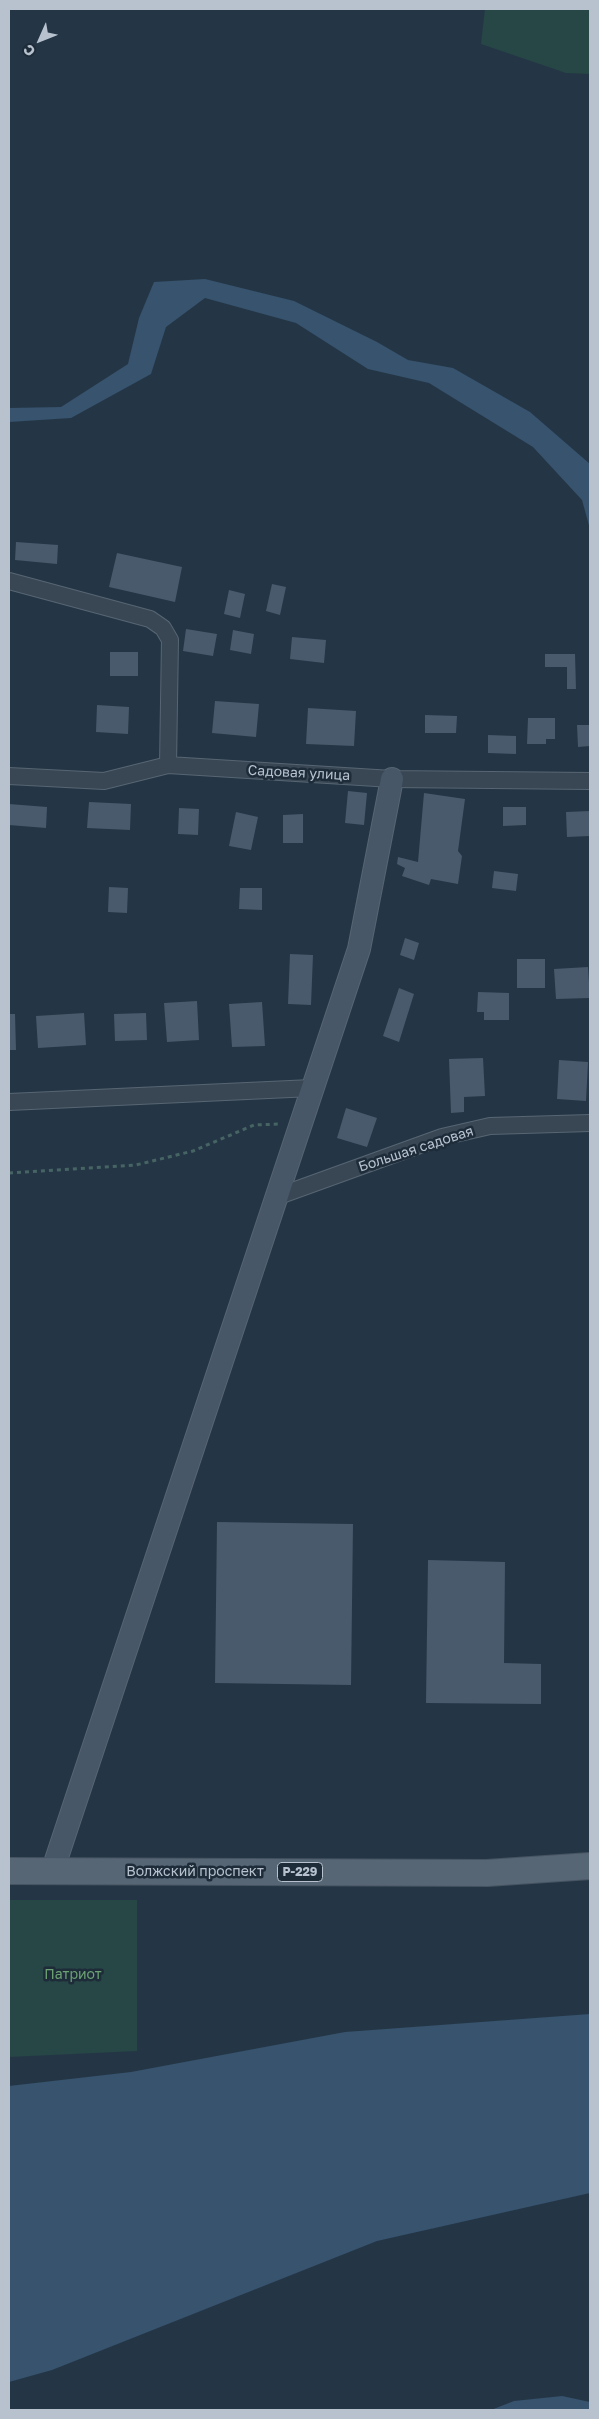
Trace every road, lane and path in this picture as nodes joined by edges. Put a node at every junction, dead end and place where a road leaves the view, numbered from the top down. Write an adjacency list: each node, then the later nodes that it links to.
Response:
1 (9, 581): 2 (street)
2 (168, 766): 3 (street, Садовая улица); 4 (street, Садовая улица)
3 (9, 776)
4 (392, 779): 5 (street, Садовая улица); 6 (street)
5 (590, 781)
6 (312, 1088): 7 (street); 9 (street)
7 (9, 1102)
8 (590, 1123): 11 (street, Большая садовая)
9 (300, 1124): 10 (path); 11 (street)
10 (9, 1173)
11 (276, 1197): 14 (street)
12 (590, 1866): 14 (main road, Волжский проспект / Р-229)
13 (9, 1871): 14 (main road, Волжский проспект / Р-229)
14 (52, 1872)

